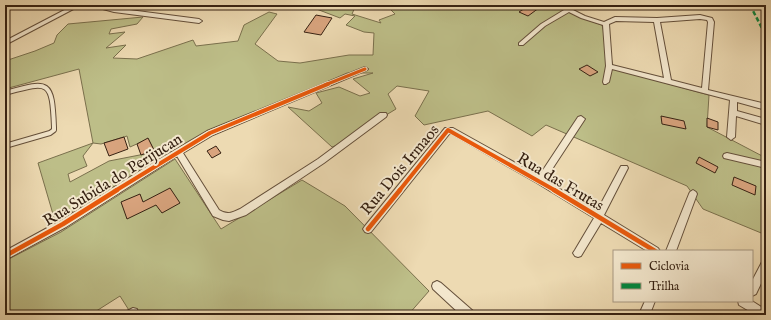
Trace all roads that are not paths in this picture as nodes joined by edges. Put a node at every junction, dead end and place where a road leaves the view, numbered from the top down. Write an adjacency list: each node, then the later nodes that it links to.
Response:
1 (78, 5): 10 (street)
2 (91, 5): 7 (street)
3 (558, 5): 5 (street)
4 (584, 5): 5 (street)
5 (567, 10): 8 (street); 11 (street)
6 (657, 20): 8 (street); 15 (street); 17 (street)
7 (200, 21)
8 (606, 24): 13 (street)
9 (764, 34): 12 (street)
10 (5, 44)
11 (521, 44)
12 (766, 54)
13 (609, 66): 15 (street); 16 (street)
14 (365, 69): 28 (street, Rua Subida do Perijucan)
15 (668, 81): 17 (street)
16 (606, 82)
17 (705, 90): 19 (street)
18 (5, 93): 27 (lane)
19 (734, 98): 20 (street); 21 (street)
20 (766, 106)
21 (733, 113): 24 (street); 26 (street)
22 (383, 115): 28 (street)
23 (581, 119): 32 (street)
24 (766, 122)
25 (454, 131): 32 (street, Rua das Frutas); 35 (street, Rua Dois Irmaos)
26 (731, 136)
27 (5, 146)
28 (178, 152): 39 (street, Rua Subida do Perijucan)
29 (727, 156): 30 (street)
30 (766, 165)
31 (624, 168): 34 (street)
32 (540, 181): 34 (street, Rua das Frutas)
33 (693, 194): 37 (street)
34 (599, 218): 36 (street, Rua das Frutas); 38 (street)
35 (368, 229)
36 (653, 250)
37 (671, 250)
38 (578, 253)
39 (5, 256)
40 (766, 263): 42 (street)
41 (437, 286): 44 (street)
42 (753, 289)
43 (746, 302): 45 (street)
44 (469, 315)
45 (765, 315)

